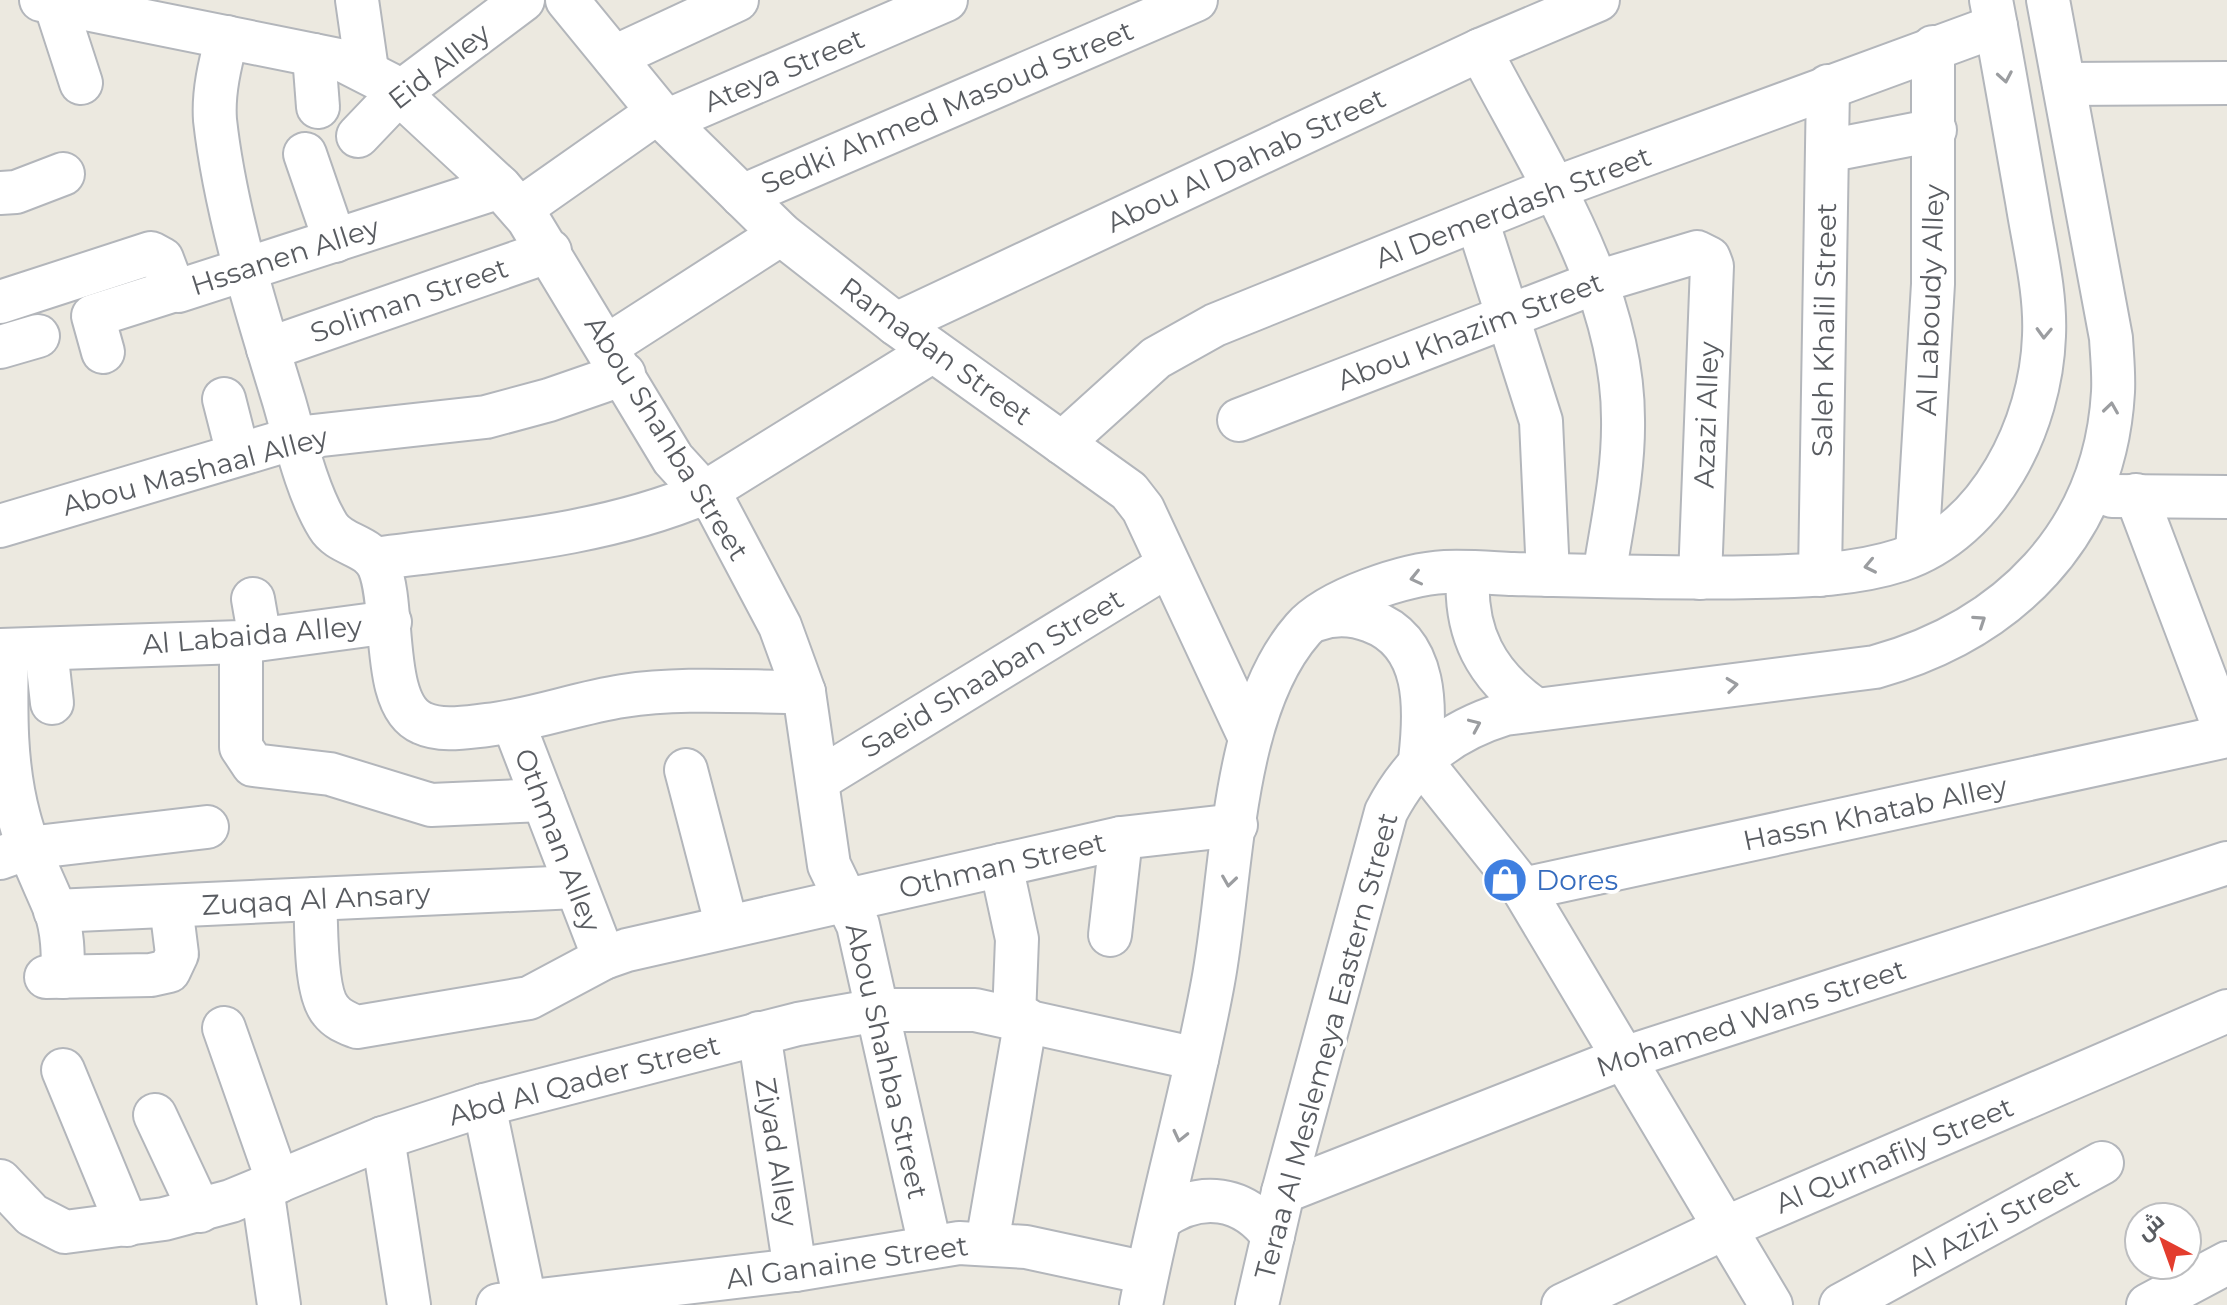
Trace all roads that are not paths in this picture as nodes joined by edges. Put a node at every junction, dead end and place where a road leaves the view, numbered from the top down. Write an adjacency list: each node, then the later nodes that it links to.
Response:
1 (357, 0): 16 (street)
2 (523, 0): 16 (street, Eid Alley)
3 (567, 0): 15 (street, Ramadan Street)
4 (737, 0): 15 (street)
5 (946, 0): 22 (street, Ateya Street)
6 (1196, 0): 30 (street, Sedki Ahmed Masoud Street)
7 (1598, 0): 13 (street, Abou Al Dahab Street)
8 (2048, 0): 19 (street, Teraa Al Meslemeya Eastern Street)
9 (48, 1): 11 (street, Abou Shahba Street); 17 (street)
10 (1993, 13): 12 (street, Al Demerdash Street); 57 (street, one-way to 57)
11 (227, 37): 14 (street, Abou Shahba Street); 37 (street)
12 (1933, 47): 20 (street, Al Demerdash Street); 23 (street, Al Laboudy Alley)
13 (1480, 50): 28 (street); 42 (street, Abou Al Dahab Street)
14 (314, 55): 16 (street, Abou Shahba Street); 21 (street)
15 (614, 57): 22 (street, Ramadan Street)
16 (383, 82): 24 (street, Eid Alley); 31 (street, Abou Shahba Street)
17 (81, 83)
18 (2227, 83): 19 (street)
19 (2064, 84): 55 (street, Teraa Al Meslemeya Eastern Street, one-way to 19)
20 (1828, 86): 25 (street, Saleh Khalil Street); 28 (street, Al Demerdash Street)
21 (318, 107)
22 (662, 117): 30 (street, Ramadan Street); 31 (street, Ateya Street)
23 (1935, 130): 25 (street); 57 (street, Al Laboudy Alley)
24 (358, 136)
25 (1827, 151): 62 (street, Saleh Khalil Street)
26 (305, 154): 34 (street)
27 (63, 174): 29 (street)
28 (1552, 189): 32 (street, Al Demerdash Street); 38 (street)
29 (0, 193)
30 (742, 196): 33 (street, Ramadan Street)
31 (510, 198): 34 (street, Hssanen Alley); 35 (street, Abou Shahba Street)
32 (1477, 220): 41 (street); 50 (street, Al Demerdash Street)
33 (781, 234): 42 (street, Ramadan Street); 46 (street, Abou Mashaal Alley)
34 (335, 241): 37 (street, Hssanen Alley)
35 (550, 251): 43 (street, Soliman Street); 46 (street, Abou Shahba Street)
36 (1704, 254): 38 (street, Abou Khazim Street); 64 (street, Azazi Alley)
37 (246, 269): 39 (street, Hssanen Alley); 43 (street)
38 (1597, 282): 41 (street, Abou Khazim Street); 63 (street)
39 (175, 290): 40 (street, Hssanen Alley); 45 (street)
40 (0, 302)
41 (1507, 317): 48 (street, Abou Khazim Street); 61 (street)
42 (896, 324): 44 (street, Ramadan Street)
43 (268, 349): 49 (street)
44 (933, 351): 50 (street, Ramadan Street); 52 (street)
45 (103, 352)
46 (615, 360): 49 (street, Abou Mashaal Alley); 52 (street, Abou Shahba Street)
47 (224, 399): 51 (street)
48 (1239, 420)
49 (295, 438): 51 (street, Abou Mashaal Alley); 58 (street)
50 (1062, 443): 59 (street, Ramadan Street)
51 (238, 454): 56 (street, Abou Mashaal Alley)
52 (704, 493): 58 (street); 70 (street, Abou Shahba Street)
53 (2136, 495): 54 (street); 55 (street); 75 (street)
54 (2227, 497)
55 (2090, 498): 72 (street, Teraa Al Meslemeya Eastern Street, one-way to 55)
56 (0, 526)
57 (1917, 553): 62 (street, one-way to 62)
58 (374, 559): 66 (street)
59 (1167, 566): 74 (street, Ramadan Street); 78 (street, Saeid Shaaban Street)
60 (1468, 573): 61 (street); 67 (street, one-way to 67); 72 (street)
61 (1548, 575): 63 (street)
62 (1820, 575): 64 (street)
63 (1604, 576): 64 (street)
64 (1700, 578)
65 (253, 599): 68 (street)
66 (390, 622): 68 (street, Al Labaida Alley); 73 (street, Al Labaida Alley)
67 (1307, 623): 74 (street); 76 (street)
68 (250, 640): 69 (street, Al Labaida Alley); 79 (street)
69 (18, 650): 71 (street); 83 (street)
70 (804, 692): 73 (street, Al Labaida Alley); 78 (street, Abou Shahba Street)
71 (52, 703)
72 (1535, 709): 76 (street, Teraa Al Meslemeya Eastern Street, one-way to 72)
73 (513, 722): 79 (street, Othman Alley)
74 (1249, 736): 80 (street)
75 (2227, 736): 87 (street, Hassn Khatab Alley)
76 (1420, 760): 87 (street); 109 (street, Teraa Al Meslemeya Eastern Street)
77 (686, 770): 92 (street)
78 (818, 780): 89 (street, Abou Shahba Street)
79 (543, 800): 86 (street, Othman Alley)
80 (1236, 825): 82 (street, Othman Street); 101 (street, one-way to 101)
81 (207, 827): 83 (street)
82 (1121, 838): 85 (street, Othman Street); 93 (street)
83 (14, 853): 91 (street)
84 (2227, 863): 100 (street, Mohamed Wans Street)
85 (1001, 865): 89 (street, Othman Street); 97 (street)
86 (576, 887): 88 (street, Zuqaq Al Ansary); 94 (street, Othman Alley)
87 (1523, 889): 100 (street)
88 (315, 899): 90 (street, Zuqaq Al Ansary); 94 (street, Othman Street)
89 (847, 900): 92 (street, Othman Street); 95 (street, Abou Shahba Street)
90 (171, 906): 91 (street, Zuqaq Al Ansary); 91 (street)
91 (55, 911)
92 (727, 927): 94 (street, Othman Street)
93 (1110, 935)
94 (604, 958)
95 (878, 1010): 97 (street, Abd Al Qader Street); 99 (street, Abd Al Qader Street); 116 (street, Abou Shahba Street)
96 (2227, 1011): 113 (street, Al Qurnafily Street)
97 (1020, 1018): 101 (street, Abd Al Qader Street); 115 (street)
98 (224, 1028): 108 (street)
99 (759, 1033): 103 (street, Abd Al Qader Street); 118 (street, Ziyad Alley)
100 (1624, 1058): 109 (street, Mohamed Wans Street); 113 (street)
101 (1197, 1059): 111 (street, one-way to 111)
102 (63, 1070): 112 (street)
103 (484, 1105): 105 (street, Abd Al Qader Street); 120 (street)
104 (155, 1115): 110 (street)
105 (383, 1138): 108 (street, Abd Al Qader Street); 122 (street)
106 (2102, 1163): 126 (street, Al Azizi Street)
107 (0, 1181): 112 (street, Abd Al Qader Street)
108 (270, 1185): 110 (street, Abd Al Qader Street); 121 (street)
109 (1283, 1192): 114 (street, Teraa Al Meslemeya Eastern Street)
110 (200, 1211): 112 (street, Abd Al Qader Street)
111 (1160, 1219): 114 (street); 119 (street)
112 (127, 1225)
113 (1725, 1228): 124 (street, Al Qurnafily Street); 125 (street)
114 (1273, 1236): 123 (street, Teraa Al Meslemeya Eastern Street)
115 (987, 1243): 116 (street, Al Ganaine Street); 119 (street, Al Ganaine Street)
116 (930, 1246): 118 (street, Al Ganaine Street)
117 (2227, 1263): 127 (street)
118 (795, 1270): 120 (street, Al Ganaine Street)
119 (1144, 1289)
120 (511, 1303)
121 (279, 1305)
122 (409, 1305)
123 (1257, 1305)
124 (1563, 1305)
125 (1771, 1305)
126 (1841, 1305)
127 (2148, 1305)

